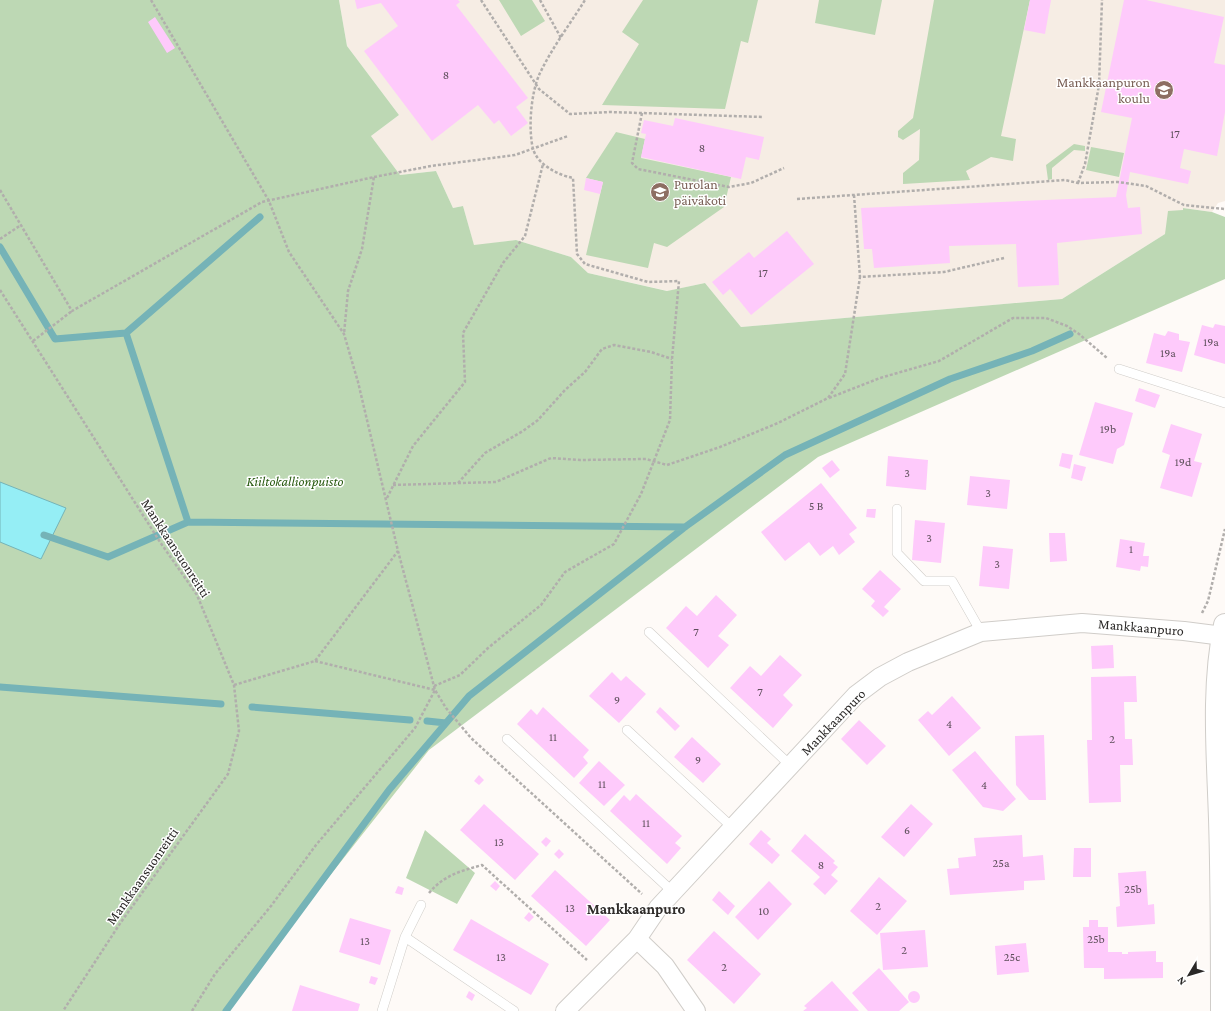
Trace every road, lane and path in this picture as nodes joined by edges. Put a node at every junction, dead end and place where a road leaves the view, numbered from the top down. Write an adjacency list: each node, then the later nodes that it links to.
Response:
1 (151, 0): 19 (path)
2 (480, 0): 7 (path)
3 (540, 0): 6 (path)
4 (585, 0): 6 (path)
5 (1102, 0): 15 (path)
6 (561, 38): 7 (path)
7 (536, 84): 8 (path); 11 (path)
8 (642, 112): 9 (path); 13 (path)
9 (763, 117)
10 (568, 136): 11 (path)
11 (533, 150): 12 (path); 14 (path)
12 (543, 164): 29 (path); 35 (path)
13 (784, 168)
14 (374, 177): 19 (path); 27 (path)
15 (1078, 183): 17 (path); 20 (path)
16 (0, 190): 21 (path)
17 (854, 195): 18 (path); 24 (path)
18 (797, 199)
19 (269, 201): 26 (path); 27 (path)
20 (1225, 209)
21 (21, 225): 22 (path); 26 (path)
22 (0, 239)
23 (1004, 258): 24 (path)
24 (860, 277): 31 (path)
25 (0, 290): 28 (path, Mankkaansuonreitti)
26 (72, 311): 28 (path)
27 (344, 334): 36 (path)
28 (33, 341): 43 (path, Mankkaansuonreitti)
29 (672, 359): 33 (path); 34 (path)
30 (1119, 369): 31 (path); 32 (lane)
31 (828, 398): 33 (path)
32 (1225, 403)
33 (654, 461): 34 (path); 44 (path)
34 (457, 484): 35 (path)
35 (393, 486): 36 (path)
36 (386, 498): 38 (path)
37 (897, 509): 41 (lane)
38 (398, 551): 42 (path); 44 (path)
39 (1224, 630): 41 (street, Mankkaanpuro); 62 (main road)
40 (649, 632): 48 (lane)
41 (981, 632): 48 (street, Mankkaanpuro)
42 (315, 661): 43 (path); 45 (path)
43 (234, 685): 56 (path, Mankkaansuonreitti)
44 (434, 686): 45 (path)
45 (435, 690): 52 (path); 57 (path)
46 (627, 730): 49 (lane)
47 (506, 739): 50 (lane)
48 (791, 766): 49 (street, Mankkaanpuro)
49 (733, 828): 50 (street, Mankkaanpuro)
50 (673, 892): 52 (street, Mankkaanpuro)
51 (421, 905): 53 (lane); 55 (path)
52 (658, 908): 54 (street, Mankkaanpuro)
53 (405, 937): 58 (lane); 59 (lane)
54 (637, 939): 55 (street, Mankkaanpuro); 61 (street)
55 (602, 974): 60 (street, Mankkaanpuro)
56 (63, 1011)
57 (192, 1011)
58 (382, 1011)
59 (514, 1011)
60 (565, 1011)
61 (696, 1011)
62 (1222, 1011)

